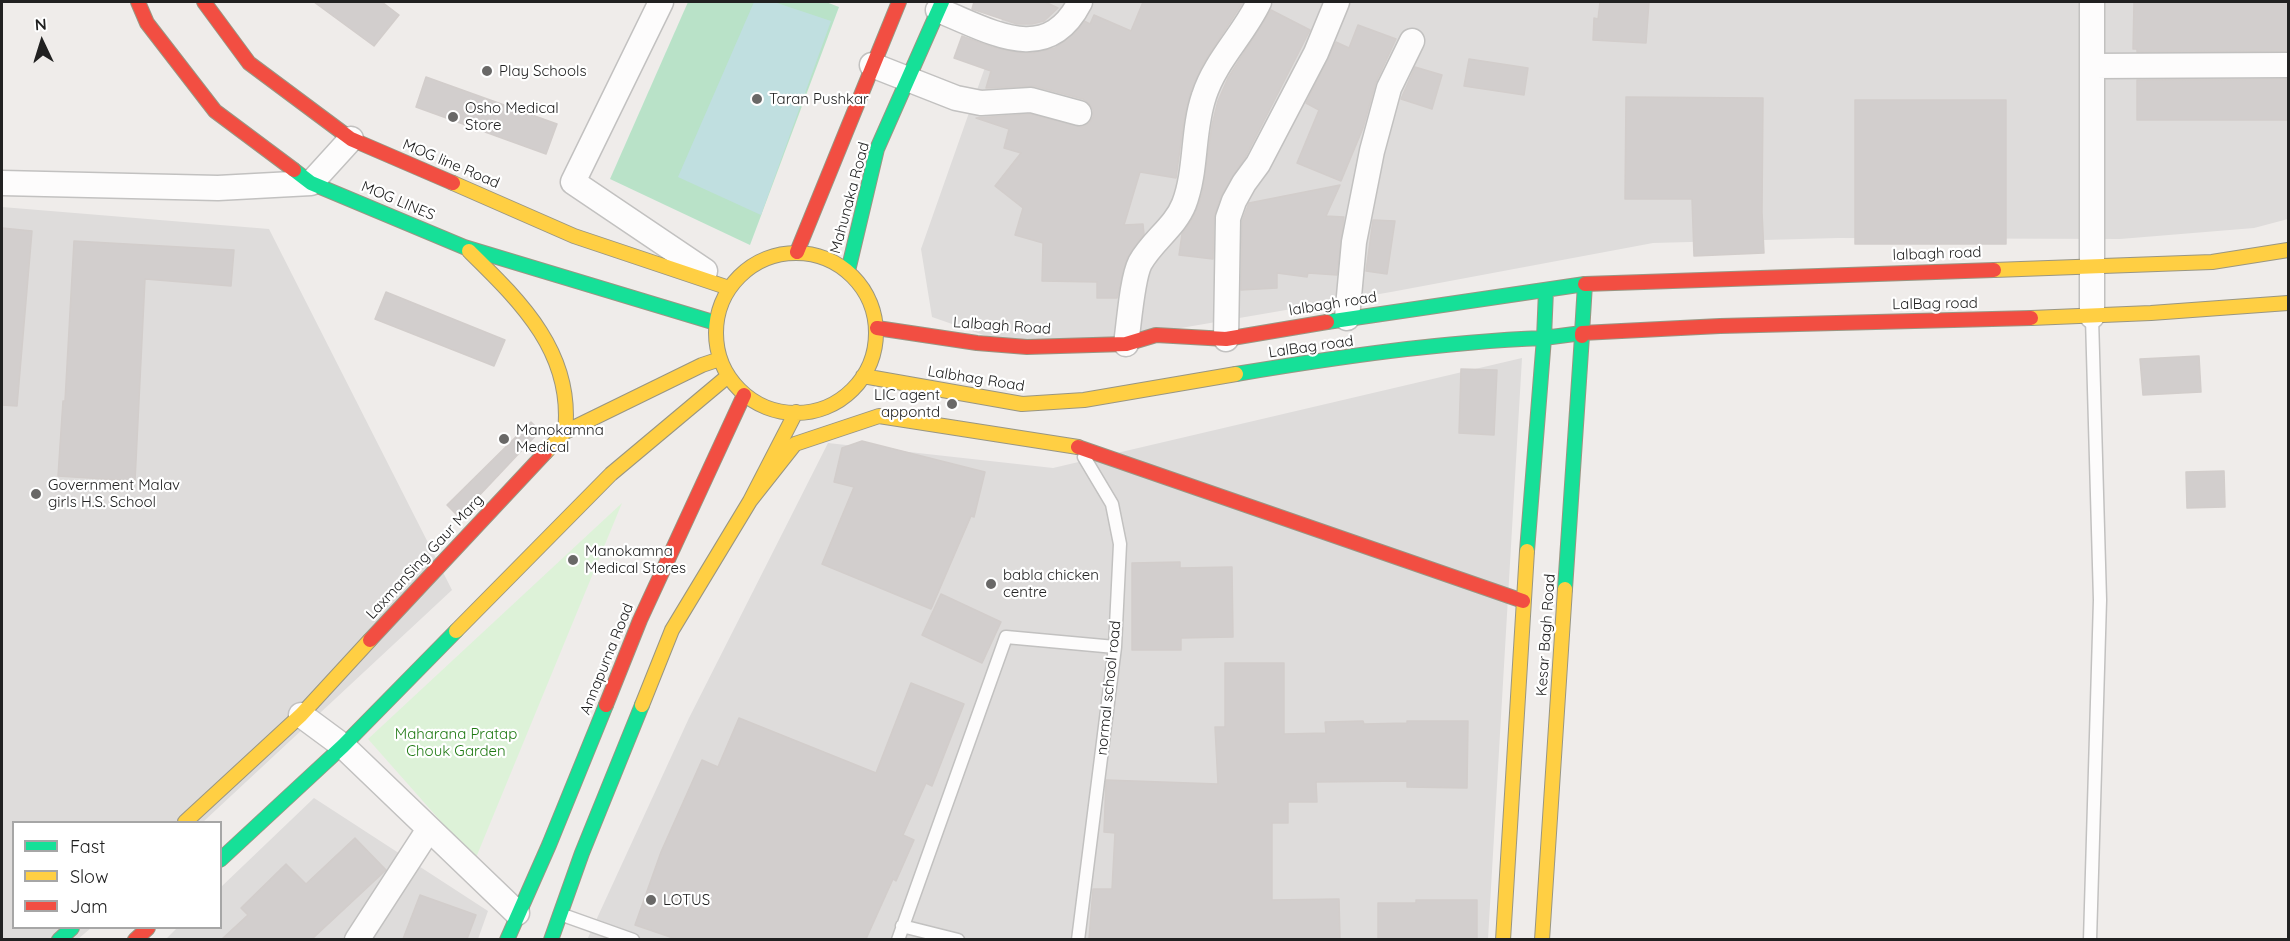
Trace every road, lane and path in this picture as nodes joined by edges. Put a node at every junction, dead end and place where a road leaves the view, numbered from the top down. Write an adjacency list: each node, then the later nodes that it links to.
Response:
1 (138, 2): 18 (main road, MOG LINES)
2 (204, 2): 16 (main road, MOG line Road)
3 (661, 2): 25 (street)
4 (899, 2): 11 (main road)
5 (1080, 2): 9 (street)
6 (1259, 2): 35 (street)
7 (1337, 2): 34 (street)
8 (2092, 2): 13 (street)
9 (940, 6): 14 (main road, Mahunaka Road)
10 (1412, 41): 29 (street)
11 (872, 65): 14 (street); 21 (main road)
12 (2289, 65): 13 (street)
13 (2092, 66): 22 (street)
14 (907, 80): 15 (street); 23 (main road, Mahunaka Road)
15 (1079, 113)
16 (351, 139): 18 (street); 25 (main road, MOG line Road)
17 (2, 183): 18 (street)
18 (311, 183): 19 (main road, MOG LINES)
19 (464, 247): 30 (main road, MOG LINES); 44 (main road)
20 (2289, 250): 22 (main road, lalbagh road)
21 (797, 252): 23 (main road); 25 (main road)
22 (2093, 266): 24 (main road, lalbagh road); 28 (street)
23 (848, 271): 31 (main road)
24 (1585, 284): 26 (main road, lalbagh road); 32 (main road, Kesar Bagh Road)
25 (729, 288): 30 (main road)
26 (1546, 290): 29 (main road, lalbagh road); 33 (main road, Kesar Bagh Road)
27 (2289, 303): 28 (main road, LalBag road)
28 (2092, 316): 32 (main road, LalBag road); 67 (lane)
29 (1347, 318): 34 (main road, lalbagh road)
30 (716, 323): 36 (main road)
31 (876, 328): 35 (main road, Lalbagh Road); 38 (main road)
32 (1582, 333): 33 (main road, LalBag road); 66 (main road, Kesar Bagh Road)
33 (1544, 338): 40 (main road, LalBag road); 48 (main road, Kesar Bagh Road)
34 (1226, 339): 35 (main road, lalbagh road)
35 (1126, 344)
36 (720, 359): 37 (main road); 44 (main road, LaxmanSing Gaur Marg)
37 (728, 376): 39 (main road); 51 (main road)
38 (863, 376): 41 (main road, Lalbhag Road); 42 (main road)
39 (744, 395): 42 (main road); 55 (main road, Annapurna Road)
40 (1084, 400): 41 (main road, Lalbhag Road)
41 (1022, 404): 43 (main road)
42 (796, 412): 47 (main road)
43 (1040, 418)
44 (565, 432): 50 (main road, LaxmanSing Gaur Marg)
45 (1059, 432): 46 (main road)
46 (1077, 447): 47 (main road); 48 (main road); 49 (lane, normal school road)
47 (750, 501): 56 (main road)
48 (1523, 601): 65 (main road, Kesar Bagh Road)
49 (1116, 647): 57 (lane); 64 (lane, normal school road)
50 (301, 715): 51 (street); 52 (main road, LaxmanSing Gaur Marg)
51 (343, 746): 53 (street); 54 (main road)
52 (186, 821)
53 (429, 829): 55 (street); 58 (street)
54 (222, 858)
55 (517, 913): 59 (main road, Annapurna Road)
56 (560, 914): 60 (main road); 61 (lane)
57 (903, 926): 62 (lane); 63 (lane)
58 (357, 939)
59 (507, 939)
60 (550, 939)
61 (633, 939)
62 (898, 939)
63 (958, 939)
64 (1078, 939)
65 (1503, 939)
66 (1542, 939)
67 (2090, 939)

